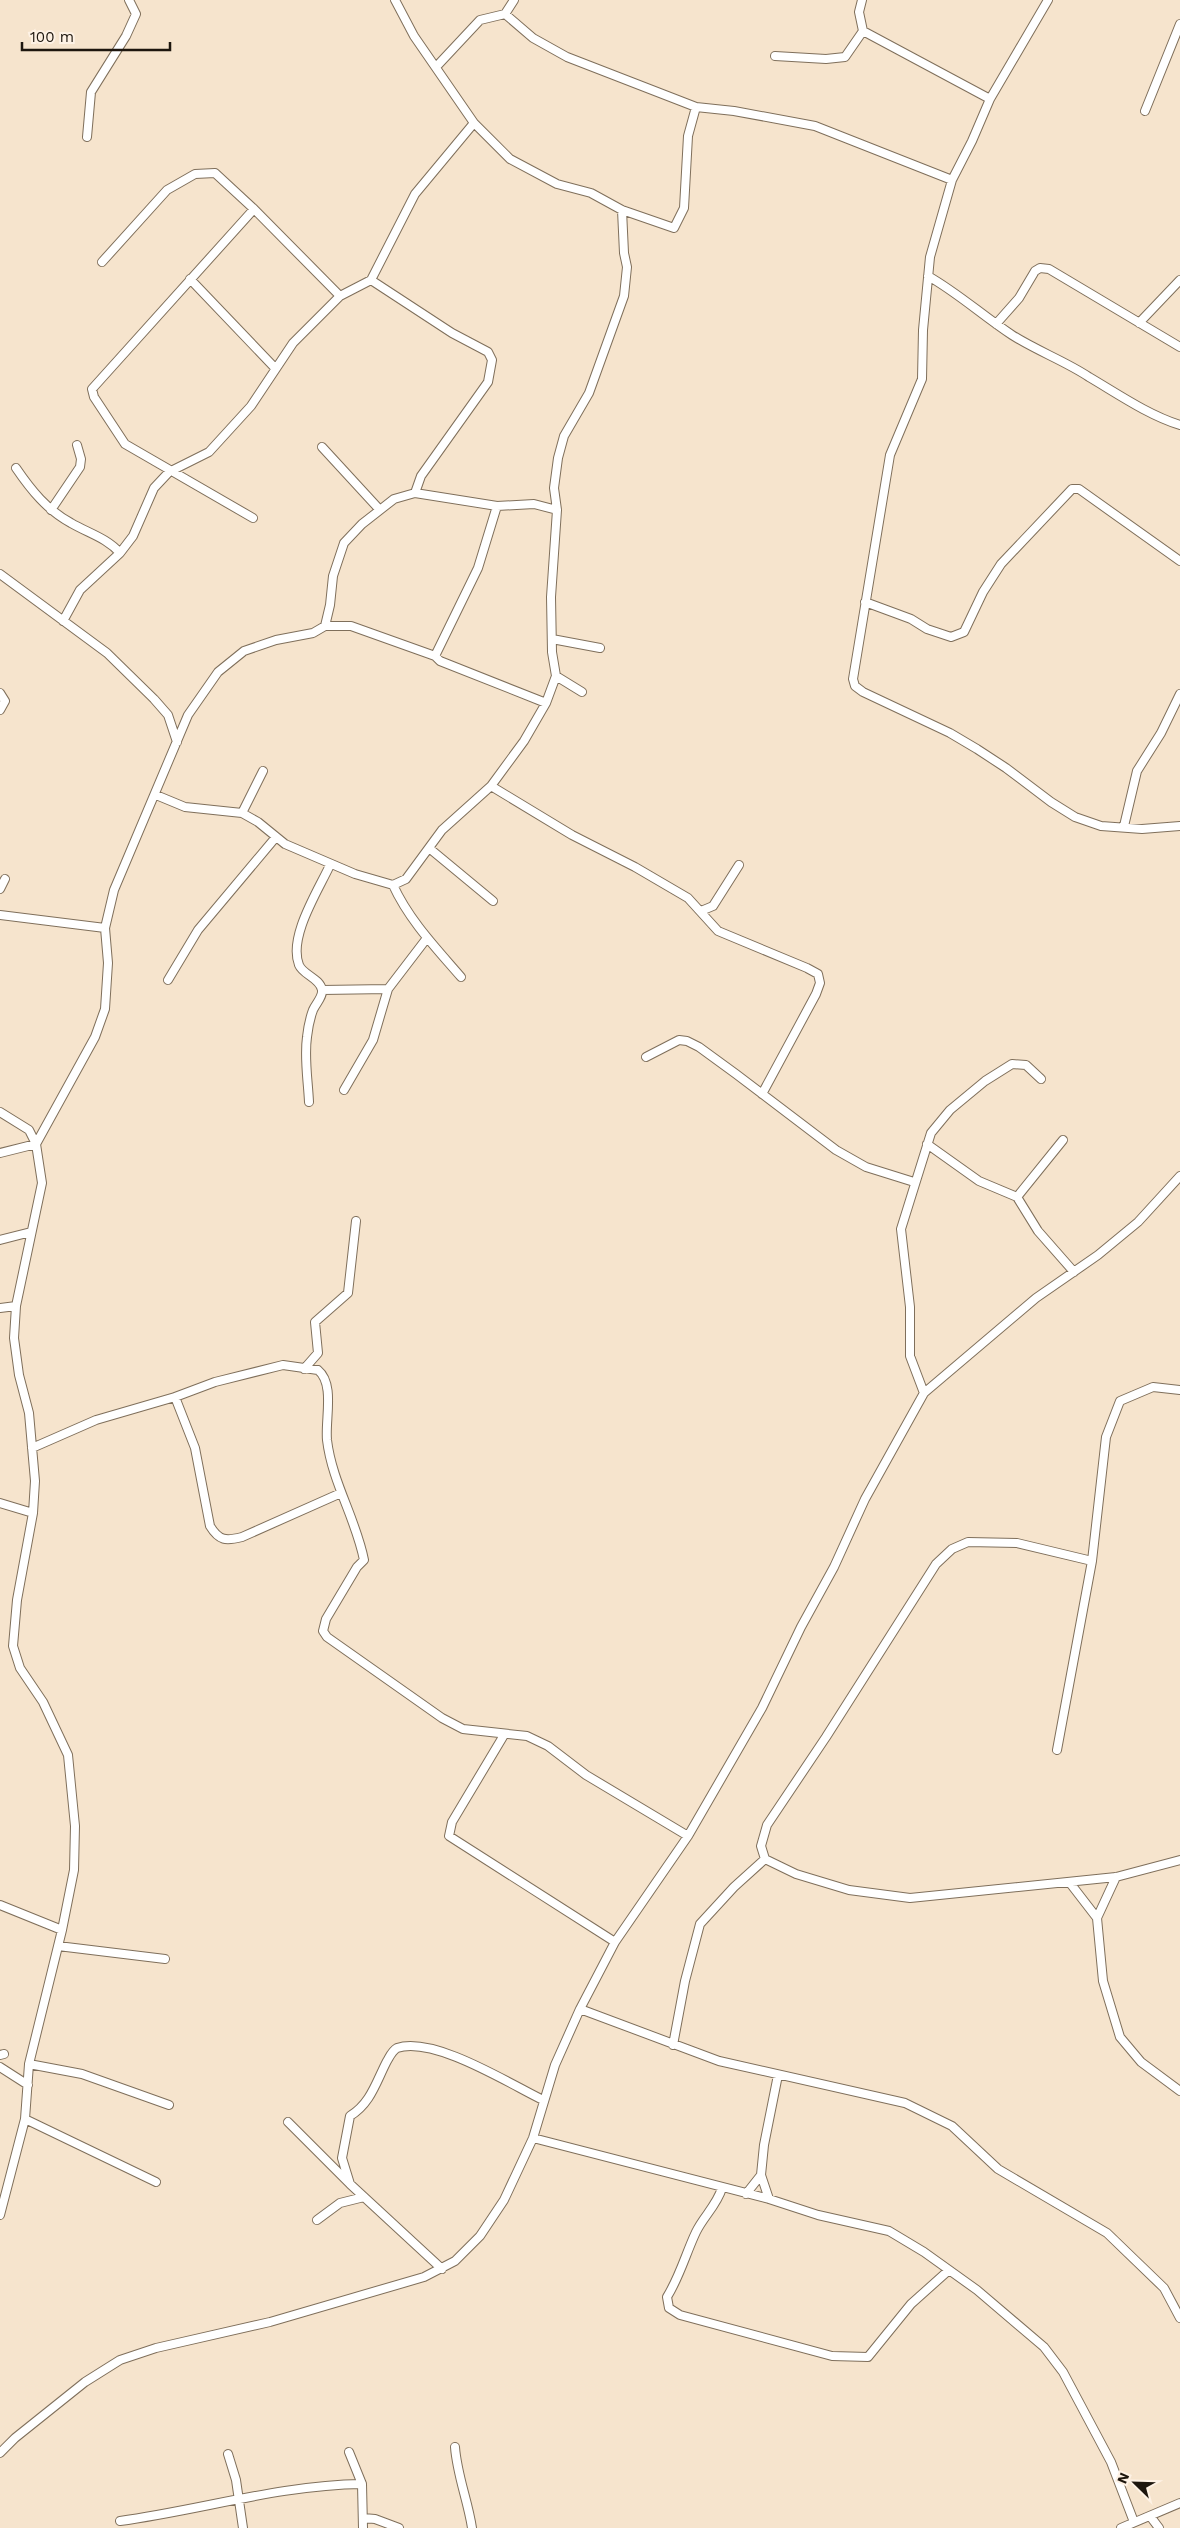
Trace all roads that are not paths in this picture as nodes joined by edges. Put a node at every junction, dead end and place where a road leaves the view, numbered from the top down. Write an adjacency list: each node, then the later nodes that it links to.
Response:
1 (129, 0): 15 (street)
2 (395, 0): 10 (street)
3 (514, 0): 6 (street)
4 (862, 0): 8 (street)
5 (1048, 0): 11 (street)
6 (505, 14): 10 (street); 12 (street)
7 (1180, 24): 13 (street)
8 (863, 31): 9 (street); 11 (street)
9 (775, 56)
10 (436, 67): 14 (street)
11 (990, 99): 16 (street)
12 (696, 107): 16 (street); 18 (street)
13 (1145, 111)
14 (474, 123): 18 (street); 22 (street)
15 (87, 136)
16 (952, 180): 20 (street)
17 (254, 209): 19 (street); 21 (street); 24 (street)
18 (622, 210): 38 (street)
19 (102, 262)
20 (928, 276): 26 (street); 43 (street)
21 (190, 279): 28 (street); 33 (street)
22 (371, 280): 24 (street); 34 (street)
23 (1180, 280): 25 (street)
24 (340, 296): 28 (street)
25 (1139, 322): 26 (street); 27 (street)
26 (996, 324): 29 (street)
27 (1180, 347)
28 (275, 368): 33 (street)
29 (1180, 425)
30 (77, 445): 37 (street)
31 (322, 447): 36 (street)
32 (16, 468): 37 (street)
33 (169, 472): 39 (street); 40 (street)
34 (415, 493): 35 (street); 36 (street)
35 (497, 506): 38 (street); 48 (street)
36 (379, 509): 45 (street)
37 (51, 510): 40 (street)
38 (557, 510): 46 (street)
39 (253, 518)
40 (120, 554): 44 (street)
41 (1180, 561): 43 (street)
42 (0, 574): 44 (street)
43 (866, 602): 60 (street)
44 (63, 621): 55 (street)
45 (325, 626): 48 (street); 55 (street)
46 (552, 639): 47 (street); 49 (street)
47 (600, 648)
48 (435, 656): 53 (street)
49 (556, 676): 50 (street); 53 (street)
50 (582, 692)
51 (0, 693): 54 (street)
52 (1180, 694): 60 (street)
53 (546, 703): 57 (street)
54 (0, 710)
55 (177, 742): 58 (street)
56 (263, 771): 59 (street)
57 (491, 786): 63 (street); 70 (street)
58 (156, 795): 59 (street); 72 (street)
59 (242, 813): 62 (street)
60 (1124, 826): 61 (street)
61 (1180, 826)
62 (276, 837): 64 (street); 75 (street)
63 (429, 848): 67 (street); 69 (street)
64 (330, 865): 67 (street); 77 (street)
65 (739, 866): 70 (street)
66 (5, 879): 68 (street)
67 (393, 885): 73 (street)
68 (0, 889)
69 (493, 901)
70 (701, 911): 81 (street)
71 (0, 915): 72 (street)
72 (104, 928): 85 (street)
73 (427, 938): 74 (street); 76 (street)
74 (461, 977)
75 (168, 980)
76 (388, 989): 77 (street); 80 (street)
77 (322, 990): 82 (street)
78 (646, 1057): 81 (street)
79 (1041, 1079): 86 (street)
80 (344, 1090)
81 (762, 1094): 89 (street)
82 (309, 1102)
83 (0, 1112): 85 (street)
84 (1063, 1140): 90 (street)
85 (36, 1144): 87 (street); 92 (street)
86 (927, 1144): 89 (street); 90 (street)
87 (0, 1153)
88 (1180, 1176): 94 (street)
89 (914, 1182): 99 (street)
90 (1017, 1197): 94 (street)
91 (356, 1221): 97 (street)
92 (31, 1232): 93 (street); 95 (street)
93 (0, 1240)
94 (1074, 1272): 99 (street)
95 (16, 1306): 96 (street); 101 (street)
96 (0, 1308)
97 (304, 1369): 100 (street); 102 (street)
98 (1180, 1390): 105 (street)
99 (924, 1393): 108 (street)
100 (175, 1397): 101 (street); 102 (street)
101 (32, 1448): 104 (street)
102 (341, 1494): 106 (street)
103 (0, 1502): 104 (street)
104 (33, 1513): 115 (street)
105 (1092, 1561): 107 (street); 109 (street)
106 (504, 1735): 108 (street); 116 (street)
107 (1057, 1750)
108 (688, 1836): 116 (street)
109 (765, 1859): 112 (street); 120 (street)
110 (1180, 1860): 111 (street)
111 (1116, 1877): 112 (street); 114 (street)
112 (1070, 1883): 114 (street)
113 (0, 1905): 115 (street)
114 (1096, 1918): 125 (street)
115 (62, 1930): 117 (street)
116 (616, 1942): 119 (street)
117 (58, 1946): 118 (street); 121 (street)
118 (165, 1959)
119 (580, 2009): 120 (street); 126 (street)
120 (673, 2045): 123 (street)
121 (29, 2064): 124 (street); 127 (street)
122 (0, 2067): 124 (street)
123 (778, 2075): 131 (street); 143 (street)
124 (28, 2085): 128 (street)
125 (1180, 2091)
126 (543, 2100): 130 (street); 133 (street)
127 (169, 2105)
128 (25, 2119): 132 (street); 137 (street)
129 (288, 2122): 133 (street)
130 (534, 2138): 134 (street); 141 (street)
131 (761, 2175): 135 (street); 138 (street)
132 (156, 2182)
133 (350, 2184): 136 (street)
134 (722, 2188): 135 (street); 142 (street)
135 (746, 2194): 138 (street)
136 (364, 2197): 140 (street); 141 (street)
137 (2, 2198): 139 (street)
138 (769, 2199): 142 (street)
139 (0, 2215)
140 (317, 2220)
141 (442, 2269): 145 (street)
142 (949, 2270): 154 (street)
143 (1180, 2318)
144 (455, 2447): 158 (street)
145 (0, 2452)
146 (349, 2452): 148 (street)
147 (228, 2454): 149 (street)
148 (362, 2484): 149 (street); 152 (street)
149 (239, 2498): 153 (street); 155 (street)
150 (1180, 2503): 151 (street)
151 (1150, 2516): 154 (street); 160 (street)
152 (363, 2518): 156 (street); 157 (street)
153 (120, 2522)
154 (1134, 2522): 159 (street)
155 (243, 2528)
156 (363, 2528)
157 (399, 2528)
158 (472, 2528)
159 (1122, 2528)
160 (1159, 2528)

